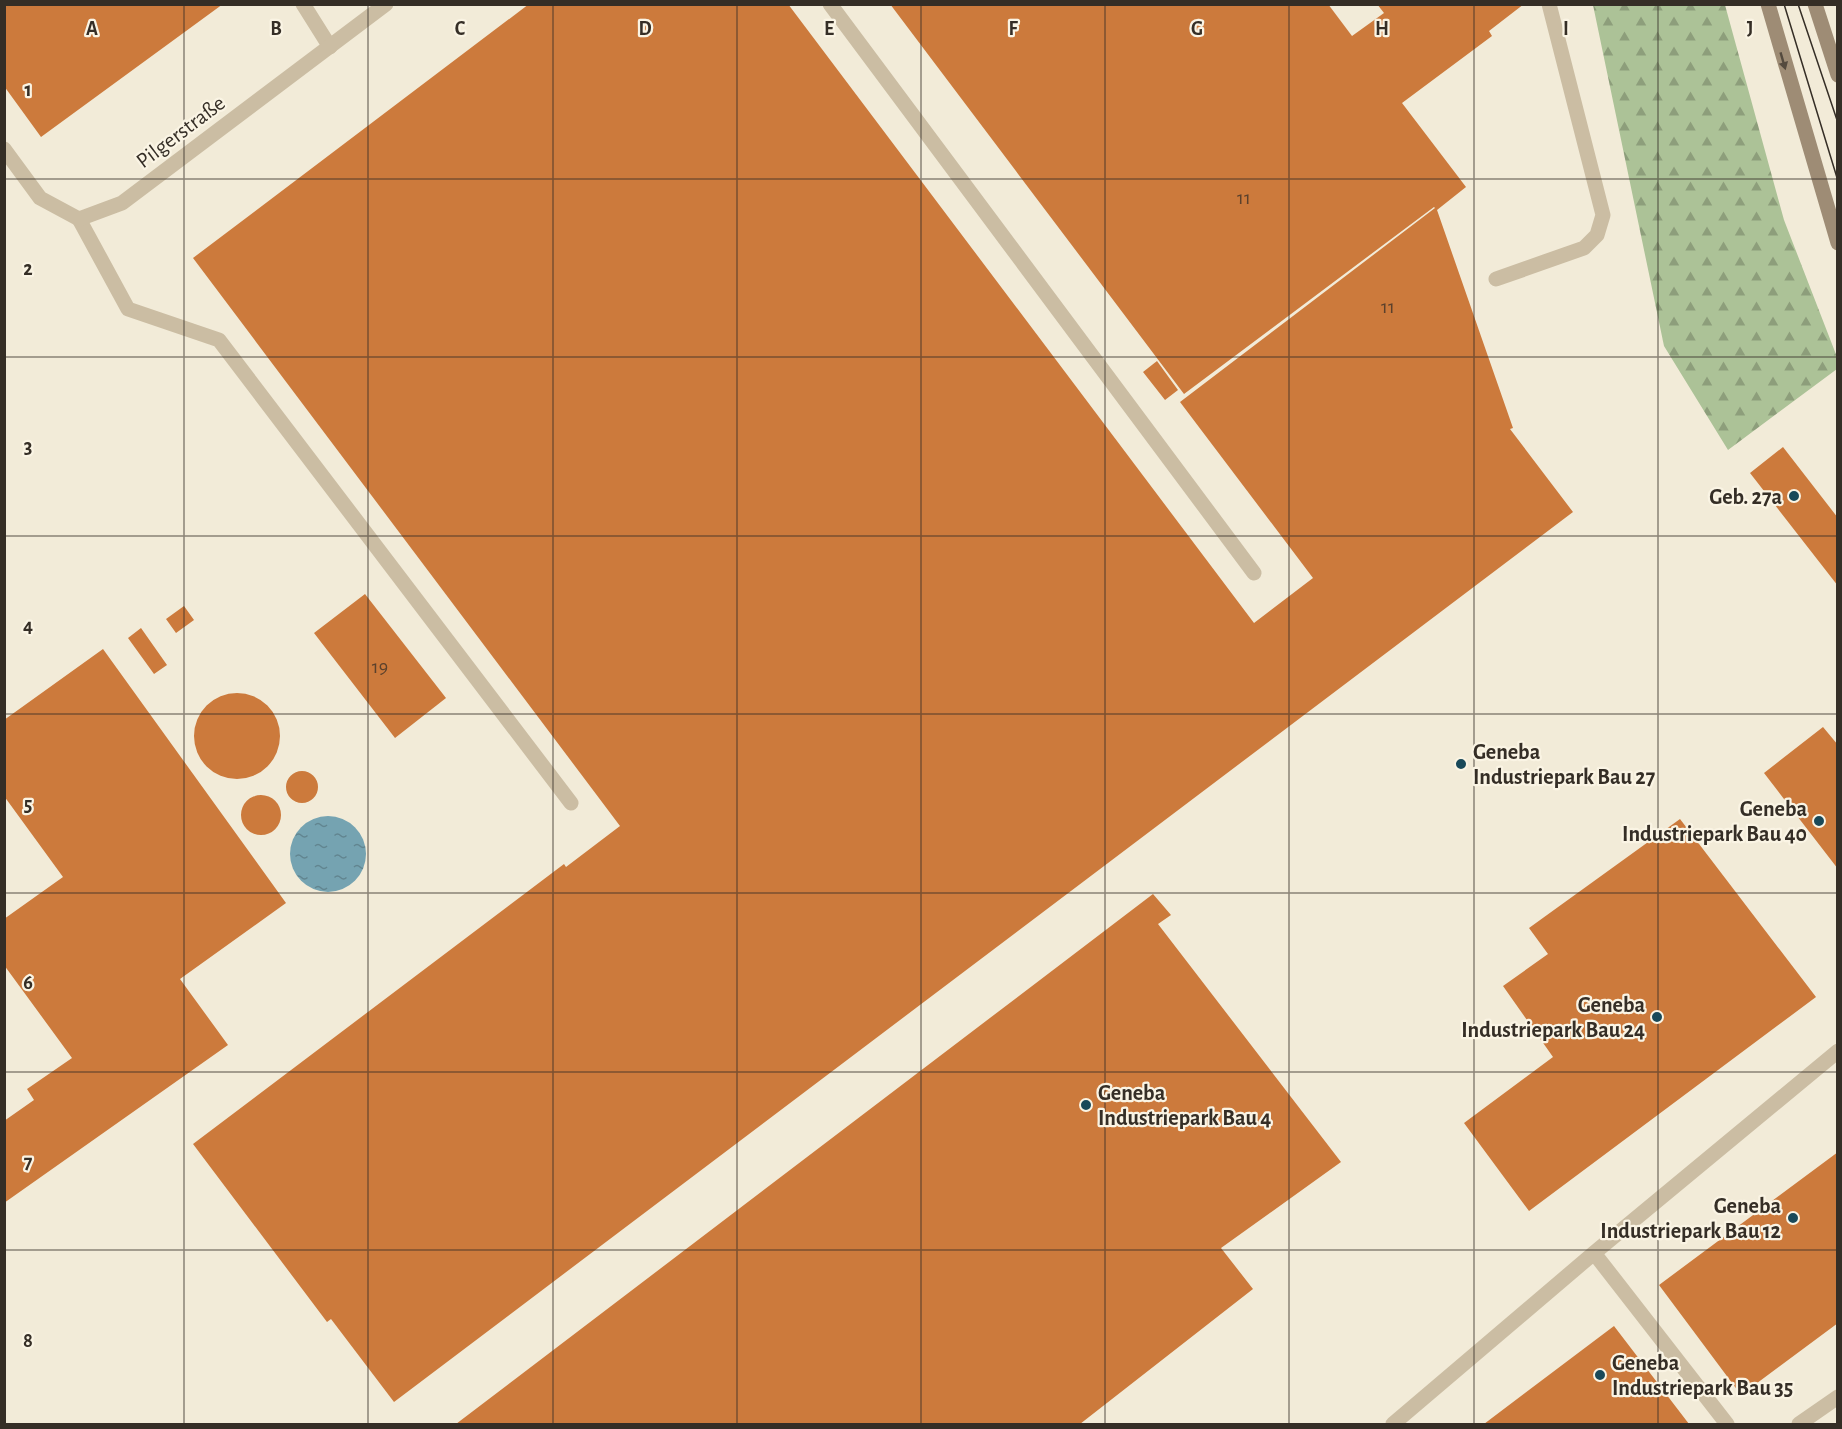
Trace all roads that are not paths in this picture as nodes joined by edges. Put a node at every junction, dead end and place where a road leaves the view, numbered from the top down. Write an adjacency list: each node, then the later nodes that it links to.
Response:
1 (303, 4): 7 (street)
2 (386, 4): 7 (street, Pilgerstraße)
3 (830, 4): 13 (street)
4 (1549, 4): 12 (street)
5 (1768, 4): 11 (main road, one-way to 11)
6 (1815, 4): 8 (main road)
7 (330, 47): 10 (street, Pilgerstraße)
8 (1838, 75)
9 (4, 149): 10 (street)
10 (79, 219): 14 (street)
11 (1838, 243)
12 (1496, 279)
13 (1254, 573)
14 (571, 803)
15 (1838, 1050): 16 (street)
16 (1594, 1252): 18 (street); 19 (street)
17 (1838, 1396): 20 (street)
18 (1393, 1425)
19 (1727, 1425)
20 (1799, 1425)

